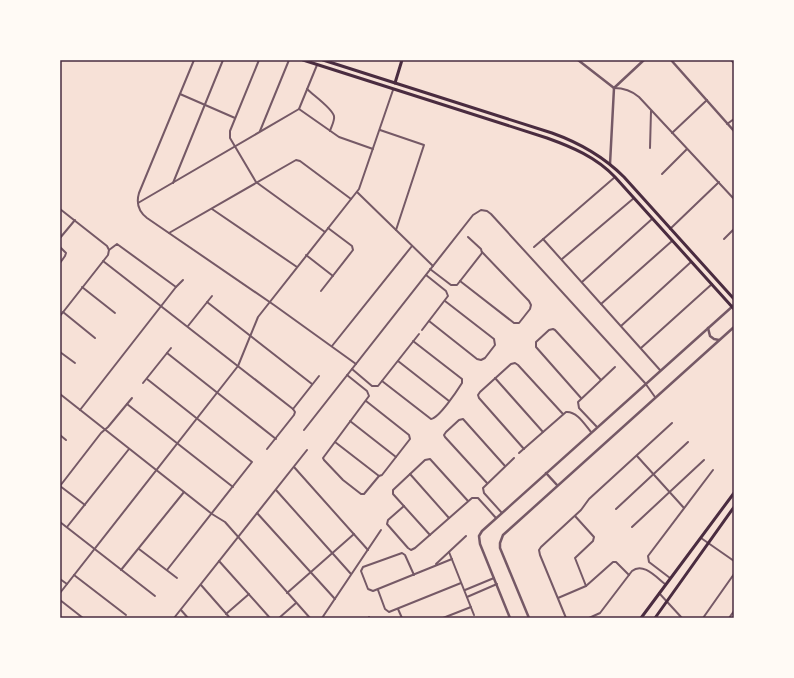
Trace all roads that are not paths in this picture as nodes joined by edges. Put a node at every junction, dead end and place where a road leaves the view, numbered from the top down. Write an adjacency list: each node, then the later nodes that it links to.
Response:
1 (194, 60): 18 (street)
2 (223, 60): 20 (street)
3 (259, 60): 23 (street)
4 (289, 60): 28 (street)
5 (303, 60): 13 (main road)
6 (323, 60): 14 (main road)
7 (402, 60): 14 (main road)
8 (578, 60): 15 (street)
9 (644, 60): 15 (street)
10 (671, 60): 19 (street)
11 (731, 60): 12 (street)
12 (734, 63)
13 (317, 65): 16 (street); 17 (main road)
14 (395, 83): 17 (street); 35 (main road)
15 (614, 88): 22 (street); 35 (street)
16 (307, 89): 21 (street); 29 (street)
17 (393, 90): 26 (street); 36 (main road)
18 (180, 94): 20 (street); 46 (street)
19 (707, 100): 25 (street); 30 (street)
20 (205, 105): 23 (street); 41 (street)
21 (298, 109): 28 (street); 29 (street)
22 (651, 111): 30 (street); 32 (street)
23 (235, 118): 31 (street)
24 (734, 119): 25 (street)
25 (727, 124): 27 (street)
26 (379, 130): 33 (street); 54 (street)
27 (734, 131)
28 (259, 132): 31 (street)
29 (330, 132): 33 (street)
30 (672, 133): 34 (street)
31 (234, 147): 39 (street); 41 (street)
32 (650, 148)
33 (373, 149): 42 (street)
34 (688, 149): 37 (street); 40 (street)
35 (610, 164): 36 (main road); 52 (main road)
36 (612, 174): 38 (main road)
37 (662, 174)
38 (615, 177): 43 (main road); 59 (street)
39 (256, 182): 44 (street); 48 (street); 55 (street)
40 (718, 182): 45 (street); 52 (street)
41 (173, 183): 46 (street)
42 (357, 192): 44 (street); 54 (street)
43 (634, 198): 49 (main road); 68 (street)
44 (352, 199): 51 (street)
45 (734, 199)
46 (138, 203): 56 (street)
47 (60, 209): 50 (street)
48 (212, 209): 56 (street); 73 (street)
49 (653, 218): 61 (main road); 79 (street)
50 (75, 220): 58 (street); 65 (street)
51 (328, 228): 55 (street); 76 (street)
52 (670, 229): 85 (main road)
53 (734, 229): 60 (street)
54 (396, 230): 62 (street)
55 (325, 232): 67 (street)
56 (169, 234): 88 (street)
57 (468, 237): 66 (street)
58 (60, 238)
59 (544, 239): 64 (street); 68 (street)
60 (724, 239)
61 (673, 240): 70 (main road); 89 (street)
62 (412, 246): 72 (street); 106 (street)
63 (60, 247): 71 (street)
64 (534, 247)
65 (109, 250): 69 (street); 82 (street)
66 (482, 252): 78 (street); 78 (street)
67 (306, 255): 73 (street); 76 (street)
68 (562, 259): 79 (street)
69 (104, 261): 81 (street); 90 (street)
70 (692, 261): 80 (main road); 97 (street)
71 (60, 263)
72 (433, 266): 74 (street); 125 (street)
73 (297, 267): 88 (street)
74 (430, 269): 75 (street); 78 (street)
75 (426, 275): 86 (street); 113 (street)
76 (333, 276): 83 (street)
77 (183, 280): 82 (street)
78 (460, 281)
79 (582, 282): 89 (street)
80 (712, 284): 91 (main road); 108 (street)
81 (82, 287): 92 (street); 93 (street)
82 (176, 287): 90 (street)
83 (321, 291)
84 (212, 296): 87 (street)
85 (734, 299)
86 (445, 301): 95 (street); 95 (street)
87 (207, 302): 96 (street); 102 (street)
88 (269, 302): 102 (street); 106 (street)
89 (601, 304): 97 (street)
90 (161, 306): 96 (street); 136 (street)
91 (733, 307): 98 (street)
92 (63, 312): 94 (street); 103 (street)
93 (115, 313)
94 (60, 316)
95 (429, 321): 100 (street)
96 (188, 326): 114 (street)
97 (621, 326): 108 (street)
98 (708, 328): 104 (street); 117 (street)
99 (734, 328): 104 (street)
100 (422, 330)
101 (419, 334): 105 (street)
102 (250, 335): 114 (street); 126 (street)
103 (95, 338)
104 (720, 340): 129 (street)
105 (413, 341): 111 (street); 133 (street)
106 (332, 346): 113 (street)
107 (170, 348): 110 (street)
108 (640, 348): 117 (street)
109 (60, 352): 112 (street)
110 (167, 353): 121 (street); 127 (street)
111 (398, 361): 123 (street); 133 (street)
112 (75, 363)
113 (356, 364): 116 (street)
114 (238, 366): 127 (street); 135 (street)
115 (616, 367): 122 (street)
116 (352, 369): 118 (street); 123 (street)
117 (660, 370): 125 (street)
118 (347, 375): 132 (street); 143 (street)
119 (319, 376): 126 (street)
120 (495, 378): 137 (street); 144 (street); 154 (street)
121 (147, 379): 124 (street); 138 (street)
122 (601, 380): 131 (street); 131 (street)
123 (382, 381): 133 (street)
124 (143, 383)
125 (645, 383): 129 (street); 141 (street)
126 (312, 384): 135 (street)
127 (217, 393): 138 (street); 147 (street)
128 (60, 394): 136 (street)
129 (656, 397): 170 (street)
130 (132, 398): 134 (street)
131 (582, 398): 141 (street)
132 (366, 401): 139 (street); 158 (street)
133 (449, 401)
134 (126, 404): 142 (street); 151 (street)
135 (293, 409): 147 (street)
136 (80, 410): 142 (street)
137 (563, 414): 144 (street); 145 (street)
138 (197, 418): 151 (street); 172 (street)
139 (350, 421): 149 (street); 158 (street)
140 (672, 423): 157 (street)
141 (597, 427): 145 (street)
142 (105, 430): 152 (street); 171 (street)
143 (304, 430)
144 (543, 432): 154 (street)
145 (591, 432): 165 (street)
146 (60, 435): 148 (street)
147 (276, 439): 153 (street)
148 (66, 440)
149 (335, 442): 168 (street); 168 (street)
150 (688, 442): 167 (street)
151 (177, 444): 163 (street); 172 (street)
152 (129, 449): 163 (street); 178 (street)
153 (267, 449)
154 (524, 449): 156 (street)
155 (307, 450): 162 (street)
156 (519, 453)
157 (637, 456): 167 (street); 186 (street)
158 (396, 457): 168 (street)
159 (514, 458): 161 (street)
160 (704, 460): 175 (street)
161 (506, 466): 169 (street); 169 (street)
162 (294, 467): 173 (street); 193 (street)
163 (156, 470): 174 (street); 200 (street)
164 (713, 470): 181 (street)
165 (546, 473): 170 (street); 184 (street)
166 (410, 474): 177 (street); 179 (street); 187 (street)
167 (654, 474): 175 (street); 182 (street)
168 (378, 476)
169 (487, 483): 184 (street)
170 (557, 485): 258 (street)
171 (60, 486): 178 (street)
172 (233, 487): 185 (street)
173 (276, 490): 183 (street); 203 (street)
174 (184, 492): 185 (street); 199 (street)
175 (670, 492): 181 (street); 190 (street)
176 (734, 493): 197 (main road)
177 (468, 501): 187 (street); 188 (street)
178 (84, 505): 191 (street)
179 (404, 506): 194 (street); 194 (street)
180 (734, 507): 198 (main road)
181 (684, 508): 218 (street)
182 (616, 509)
183 (257, 513): 196 (street); 210 (street)
184 (502, 513): 188 (street)
185 (212, 514): 196 (street); 209 (street)
186 (575, 516): 225 (street); 234 (street)
187 (449, 518): 194 (street)
188 (496, 518): 217 (street)
189 (60, 522): 191 (street)
190 (632, 527)
191 (67, 528): 200 (street)
192 (381, 530): 201 (street)
193 (354, 534): 201 (street); 203 (street)
194 (430, 535)
195 (466, 536): 202 (street)
196 (238, 537): 205 (street); 229 (street)
197 (701, 538): 198 (street); 218 (main road)
198 (709, 544): 206 (street); 237 (main road)
199 (139, 548): 208 (street); 209 (street)
200 (94, 549): 208 (street); 213 (street)
201 (368, 550): 211 (street)
202 (449, 552): 204 (street); 207 (street)
203 (332, 553): 210 (street); 211 (street)
204 (452, 559): 207 (street); 220 (street)
205 (219, 561): 222 (street); 231 (street)
206 (734, 561)
207 (434, 567): 214 (street)
208 (121, 570): 232 (street)
209 (167, 570): 216 (street)
210 (310, 572): 229 (street); 235 (street)
211 (351, 574): 235 (street)
212 (734, 574): 264 (street)
213 (74, 575): 221 (street); 244 (street)
214 (414, 575): 226 (street); 226 (street)
215 (628, 575): 224 (street); 225 (street); 246 (street)
216 (177, 578)
217 (494, 578): 223 (street); 227 (street)
218 (670, 578): 224 (main road)
219 (60, 579): 221 (street)
220 (461, 583): 227 (street); 240 (street)
221 (67, 584): 228 (street)
222 (200, 584): 241 (street); 243 (street)
223 (497, 584): 233 (street); 257 (street)
224 (666, 585): 230 (main road)
225 (586, 586): 234 (street)
226 (378, 590): 240 (street)
227 (465, 590): 233 (street)
228 (60, 593)
229 (287, 593): 238 (street)
230 (659, 593): 237 (street); 261 (main road)
231 (249, 594): 243 (street); 251 (street)
232 (155, 596)
233 (467, 596): 239 (street)
234 (558, 598): 259 (street)
235 (335, 599): 254 (street)
236 (60, 600): 247 (street)
237 (667, 602): 262 (main road); 263 (street)
238 (296, 603): 252 (street); 253 (street)
239 (471, 607): 245 (street); 256 (street)
240 (398, 609): 255 (street)
241 (181, 610): 248 (street); 249 (street)
242 (734, 611): 265 (street)
243 (226, 614): 250 (street)
244 (126, 615)
245 (474, 615)
246 (597, 617): 260 (street)
247 (83, 618)
248 (174, 618)
249 (188, 618)
250 (230, 618)
251 (270, 618)
252 (279, 618)
253 (310, 618)
254 (322, 618)
255 (402, 618)
256 (443, 618)
257 (510, 618)
258 (529, 618)
259 (566, 618)
260 (589, 618)
261 (641, 618)
262 (655, 618)
263 (682, 618)
264 (703, 618)
265 (729, 618)

